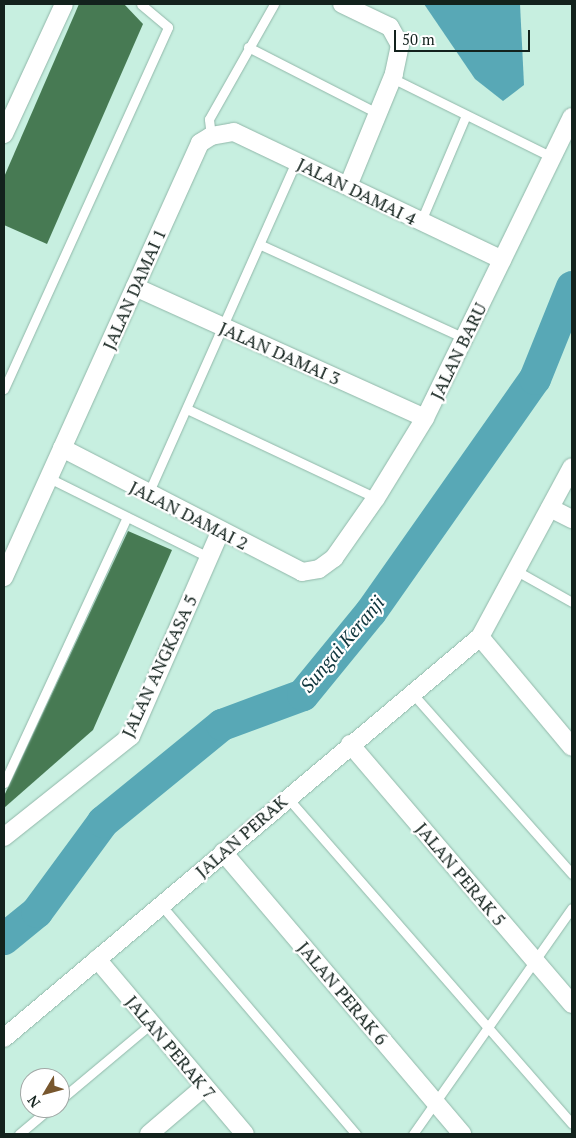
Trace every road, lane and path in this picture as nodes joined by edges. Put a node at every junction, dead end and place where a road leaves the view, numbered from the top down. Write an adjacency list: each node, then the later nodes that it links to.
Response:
1 (64, 4): 10 (street)
2 (141, 4): 21 (lane)
3 (274, 4): 5 (lane)
4 (342, 4): 6 (street)
5 (248, 47): 7 (lane); 11 (lane)
6 (392, 78): 7 (street); 8 (lane)
7 (377, 113): 14 (street)
8 (466, 114): 12 (lane); 15 (lane)
9 (572, 117): 12 (street, JALAN BARU)
10 (4, 134)
11 (211, 136): 13 (street, JALAN DAMAI 4); 18 (street, JALAN DAMAI 1)
12 (552, 157): 17 (street, JALAN BARU)
13 (296, 162): 14 (street, JALAN DAMAI 4); 16 (lane)
14 (348, 186): 15 (street, JALAN DAMAI 4)
15 (421, 221): 17 (street, JALAN DAMAI 4)
16 (260, 245): 19 (lane); 20 (lane)
17 (502, 260): 20 (street, JALAN BARU)
18 (135, 288): 19 (street, JALAN DAMAI 3); 24 (street, JALAN DAMAI 1)
19 (224, 328): 22 (lane); 23 (street, JALAN DAMAI 3)
20 (464, 338): 23 (street, JALAN BARU)
21 (4, 389)
22 (187, 409): 27 (lane); 28 (lane)
23 (425, 418): 28 (street, JALAN BARU)
24 (62, 448): 26 (street, JALAN DAMAI 1); 27 (street, JALAN DAMAI 2)
25 (572, 467): 29 (street)
26 (49, 478): 30 (lane); 36 (street, JALAN DAMAI 1)
27 (148, 494): 32 (street, JALAN DAMAI 2)
28 (376, 498): 34 (street, JALAN BARU)
29 (550, 508): 31 (street); 35 (street)
30 (127, 517): 33 (lane); 42 (lane)
31 (572, 519)
32 (220, 532): 33 (street, JALAN ANGKASA 5); 34 (street, JALAN DAMAI 2)
33 (208, 557): 44 (street, JALAN ANGKASA 5)
34 (319, 569)
35 (515, 570): 37 (lane); 38 (street)
36 (4, 577)
37 (572, 602)
38 (480, 636): 39 (street, JALAN PERAK); 41 (street)
39 (411, 692): 40 (street, JALAN PERAK); 46 (lane)
40 (350, 744): 43 (street, JALAN PERAK); 50 (street, JALAN PERAK 5)
41 (572, 747)
42 (4, 783)
43 (286, 796): 45 (street, JALAN PERAK); 53 (lane)
44 (4, 837)
45 (223, 852): 47 (street, JALAN PERAK); 57 (street, JALAN PERAK 6)
46 (572, 874)
47 (161, 905): 49 (street, JALAN PERAK); 63 (lane)
48 (572, 908): 50 (lane)
49 (97, 959): 52 (street, JALAN PERAK 7); 54 (street, JALAN PERAK)
50 (534, 961): 51 (street, JALAN PERAK 5); 53 (lane)
51 (572, 1004)
52 (151, 1024): 55 (street, JALAN PERAK 7); 56 (lane)
53 (487, 1029): 57 (lane); 59 (lane)
54 (4, 1038)
55 (204, 1087): 61 (street); 62 (street, JALAN PERAK 7)
56 (70, 1092)
57 (436, 1102): 64 (lane); 65 (street, JALAN PERAK 6)
58 (38, 1118): 60 (lane)
59 (572, 1124)
60 (18, 1134)
61 (149, 1134)
62 (245, 1134)
63 (356, 1134)
64 (413, 1134)
65 (462, 1134)

